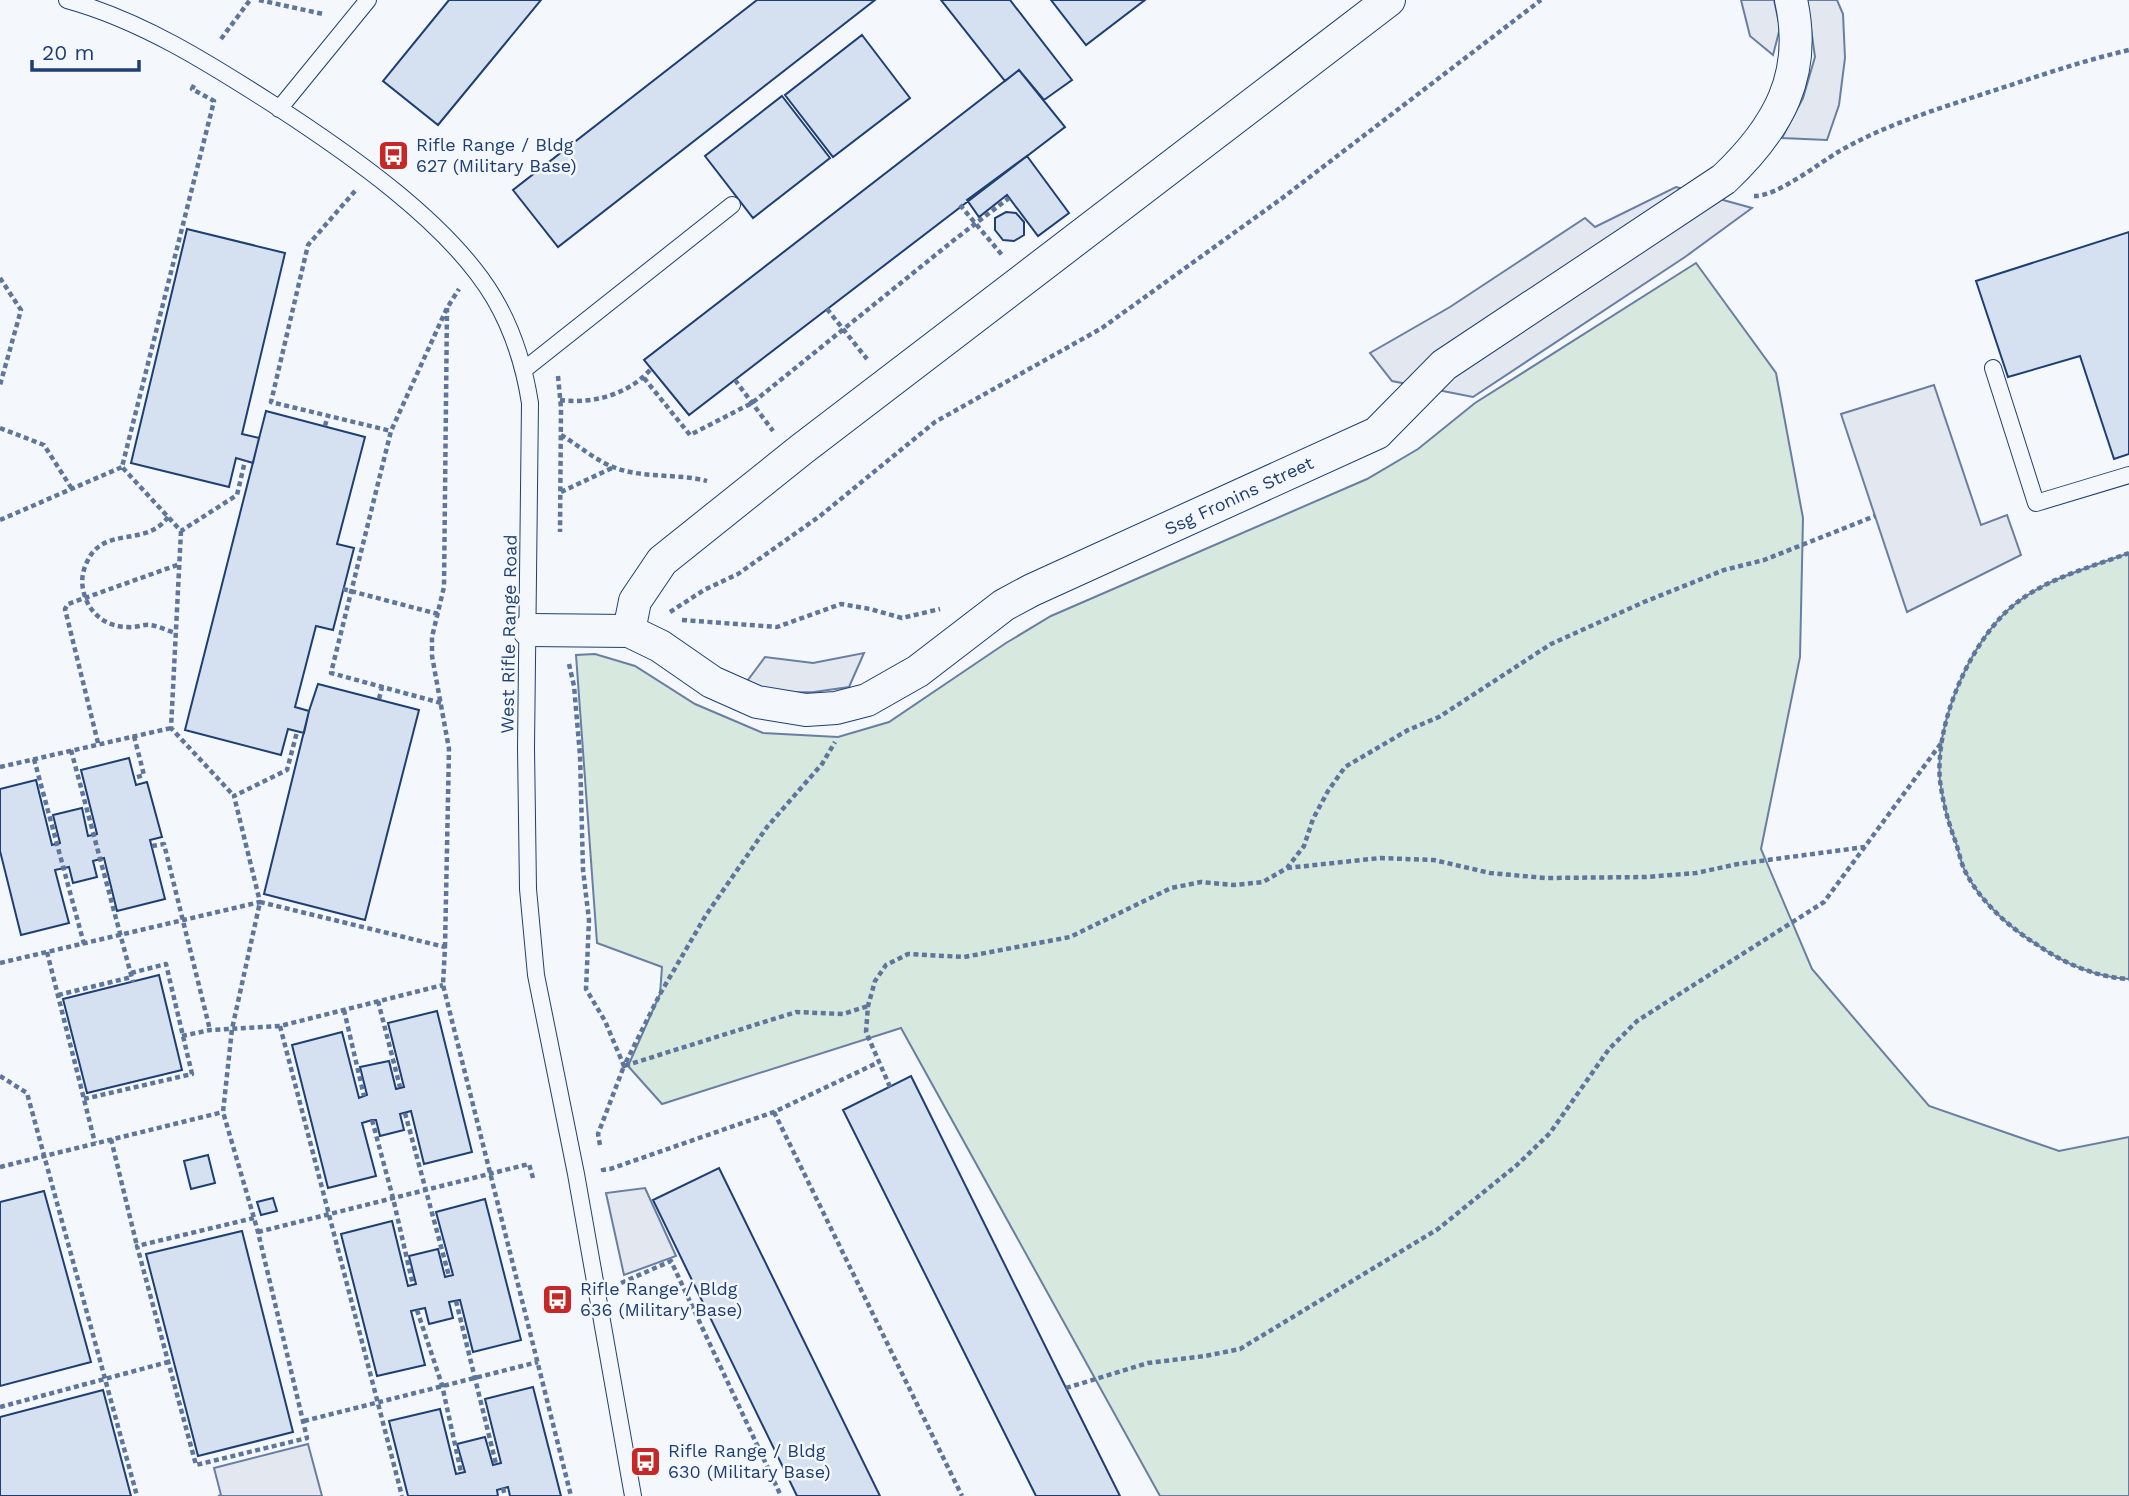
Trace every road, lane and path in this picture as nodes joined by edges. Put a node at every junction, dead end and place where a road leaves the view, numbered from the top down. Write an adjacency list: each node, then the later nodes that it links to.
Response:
1 (66, 0): 8 (lane, West Rifle Range Road)
2 (250, 0): 10 (path)
3 (259, 0): 9 (path)
4 (368, 0): 9 (lane)
5 (1389, 0): 21 (street)
6 (1541, 0): 59 (path)
7 (1791, 0): 15 (street, Ssg Fronins Street)
8 (86, 3): 13 (lane, West Rifle Range Road)
9 (351, 21): 13 (lane)
10 (221, 39)
11 (2129, 50): 15 (path)
12 (197, 81): 41 (path)
13 (279, 109): 14 (lane, West Rifle Range Road)
14 (370, 173): 26 (lane, West Rifle Range Road); 34 (path)
15 (1724, 179): 67 (street, Ssg Fronins Street)
16 (1009, 198): 19 (path)
17 (732, 205): 24 (lane)
18 (960, 205): 19 (path)
19 (976, 223): 21 (path); 23 (path)
20 (0, 278): 30 (path)
21 (1022, 281): 31 (street)
22 (827, 309): 23 (path)
23 (843, 329): 31 (path); 33 (path)
24 (550, 349): 26 (lane); 32 (path)
25 (1993, 368): 43 (lane)
26 (525, 369): 60 (lane, West Rifle Range Road)
27 (651, 369): 28 (path)
28 (644, 377): 32 (path); 33 (path)
29 (735, 380): 33 (path)
30 (0, 384)
31 (887, 384): 39 (street)
32 (561, 400): 38 (path)
33 (752, 403): 39 (path)
34 (328, 415): 35 (path); 37 (path)
35 (325, 426)
36 (0, 428): 44 (path)
37 (391, 431): 55 (path); 58 (path)
38 (561, 435): 42 (path); 45 (path)
39 (792, 457): 46 (street)
40 (245, 461): 50 (path)
41 (122, 467): 44 (path); 48 (path)
42 (613, 467): 45 (path); 46 (path)
43 (2129, 475)
44 (72, 489): 49 (path)
45 (561, 492): 51 (path)
46 (735, 502): 61 (street)
47 (1875, 516): 80 (path)
48 (169, 517): 50 (path); 56 (path)
49 (0, 520)
50 (181, 531): 53 (path)
51 (560, 533)
52 (2129, 553): 71 (path)
53 (180, 564): 56 (path); 62 (path)
54 (343, 589): 55 (path)
55 (351, 591): 58 (path); 64 (path)
56 (85, 598): 62 (path); 72 (path)
57 (947, 608): 59 (path)
58 (438, 614): 66 (path)
59 (660, 618): 61 (path)
60 (529, 630): 61 (street, Ssg Fronins Street); 124 (lane, West Rifle Range Road)
61 (629, 631): 67 (street, Ssg Fronins Street)
62 (176, 633): 68 (path)
63 (569, 663): 100 (path)
64 (382, 687): 65 (path); 66 (path)
65 (379, 699)
66 (441, 703): 85 (path)
67 (842, 706): 100 (path)
68 (171, 727): 70 (path); 77 (path)
69 (297, 732): 77 (path)
70 (134, 736): 72 (path); 76 (path)
71 (1942, 742): 79 (path); 89 (path)
72 (98, 743): 73 (path)
73 (71, 750): 74 (path); 83 (path)
74 (34, 759): 75 (path); 84 (path)
75 (0, 767)
76 (134, 778)
77 (234, 796): 81 (path)
78 (152, 846): 82 (path)
79 (1865, 847): 80 (path); 132 (path)
80 (1287, 868): 93 (path)
81 (260, 902): 82 (path); 85 (path); 96 (path)
82 (184, 921): 83 (path); 97 (path)
83 (121, 936): 84 (path); 88 (path)
84 (84, 944): 86 (path)
85 (446, 947): 90 (path)
86 (47, 952): 87 (path); 91 (path)
87 (0, 963)
88 (132, 977): 91 (path); 98 (path)
89 (2129, 979)
90 (443, 985): 92 (path); 114 (path)
91 (58, 995): 105 (path)
92 (378, 1001): 94 (path); 102 (path)
93 (868, 1006): 99 (path); 100 (path)
94 (344, 1010): 95 (path); 104 (path)
95 (280, 1026): 96 (path); 118 (path)
96 (232, 1029): 97 (path); 106 (path)
97 (210, 1030): 98 (path)
98 (182, 1036): 105 (path)
99 (880, 1062): 103 (path); 107 (path)
100 (624, 1066): 107 (path)
101 (0, 1076): 112 (path)
102 (400, 1087)
103 (890, 1087)
104 (364, 1096)
105 (84, 1099): 111 (path)
106 (223, 1111): 110 (path); 119 (path)
107 (774, 1112): 145 (path)
108 (405, 1113): 116 (path)
109 (372, 1120): 117 (path)
110 (111, 1139): 111 (path); 121 (path)
111 (95, 1143): 112 (path)
112 (44, 1156): 113 (path); 130 (path)
113 (0, 1167)
114 (490, 1174): 115 (path); 116 (path); 128 (path)
115 (533, 1178)
116 (426, 1190): 117 (path); 122 (path)
117 (393, 1198): 118 (path); 123 (path)
118 (329, 1215): 120 (path); 133 (path)
119 (254, 1218): 120 (path); 121 (path)
120 (258, 1232): 135 (path)
121 (137, 1246): 127 (path)
122 (449, 1276)
123 (413, 1285)
124 (597, 1290): 143 (lane, West Rifle Range Road); 144 (path)
125 (456, 1301): 129 (path)
126 (417, 1310): 131 (path)
127 (168, 1362): 130 (path); 135 (path)
128 (537, 1362): 129 (path); 142 (path)
129 (474, 1378): 131 (path); 136 (path)
130 (107, 1380): 134 (path); 139 (path)
131 (442, 1385): 133 (path); 137 (path)
132 (1066, 1388)
133 (378, 1402): 135 (path); 140 (path)
134 (0, 1407)
135 (304, 1421)
136 (496, 1464)
137 (461, 1472)
138 (503, 1489): 141 (path)
139 (137, 1496)
140 (402, 1496)
141 (505, 1496)
142 (571, 1496)
143 (633, 1496)
144 (781, 1496)
145 (962, 1496)

